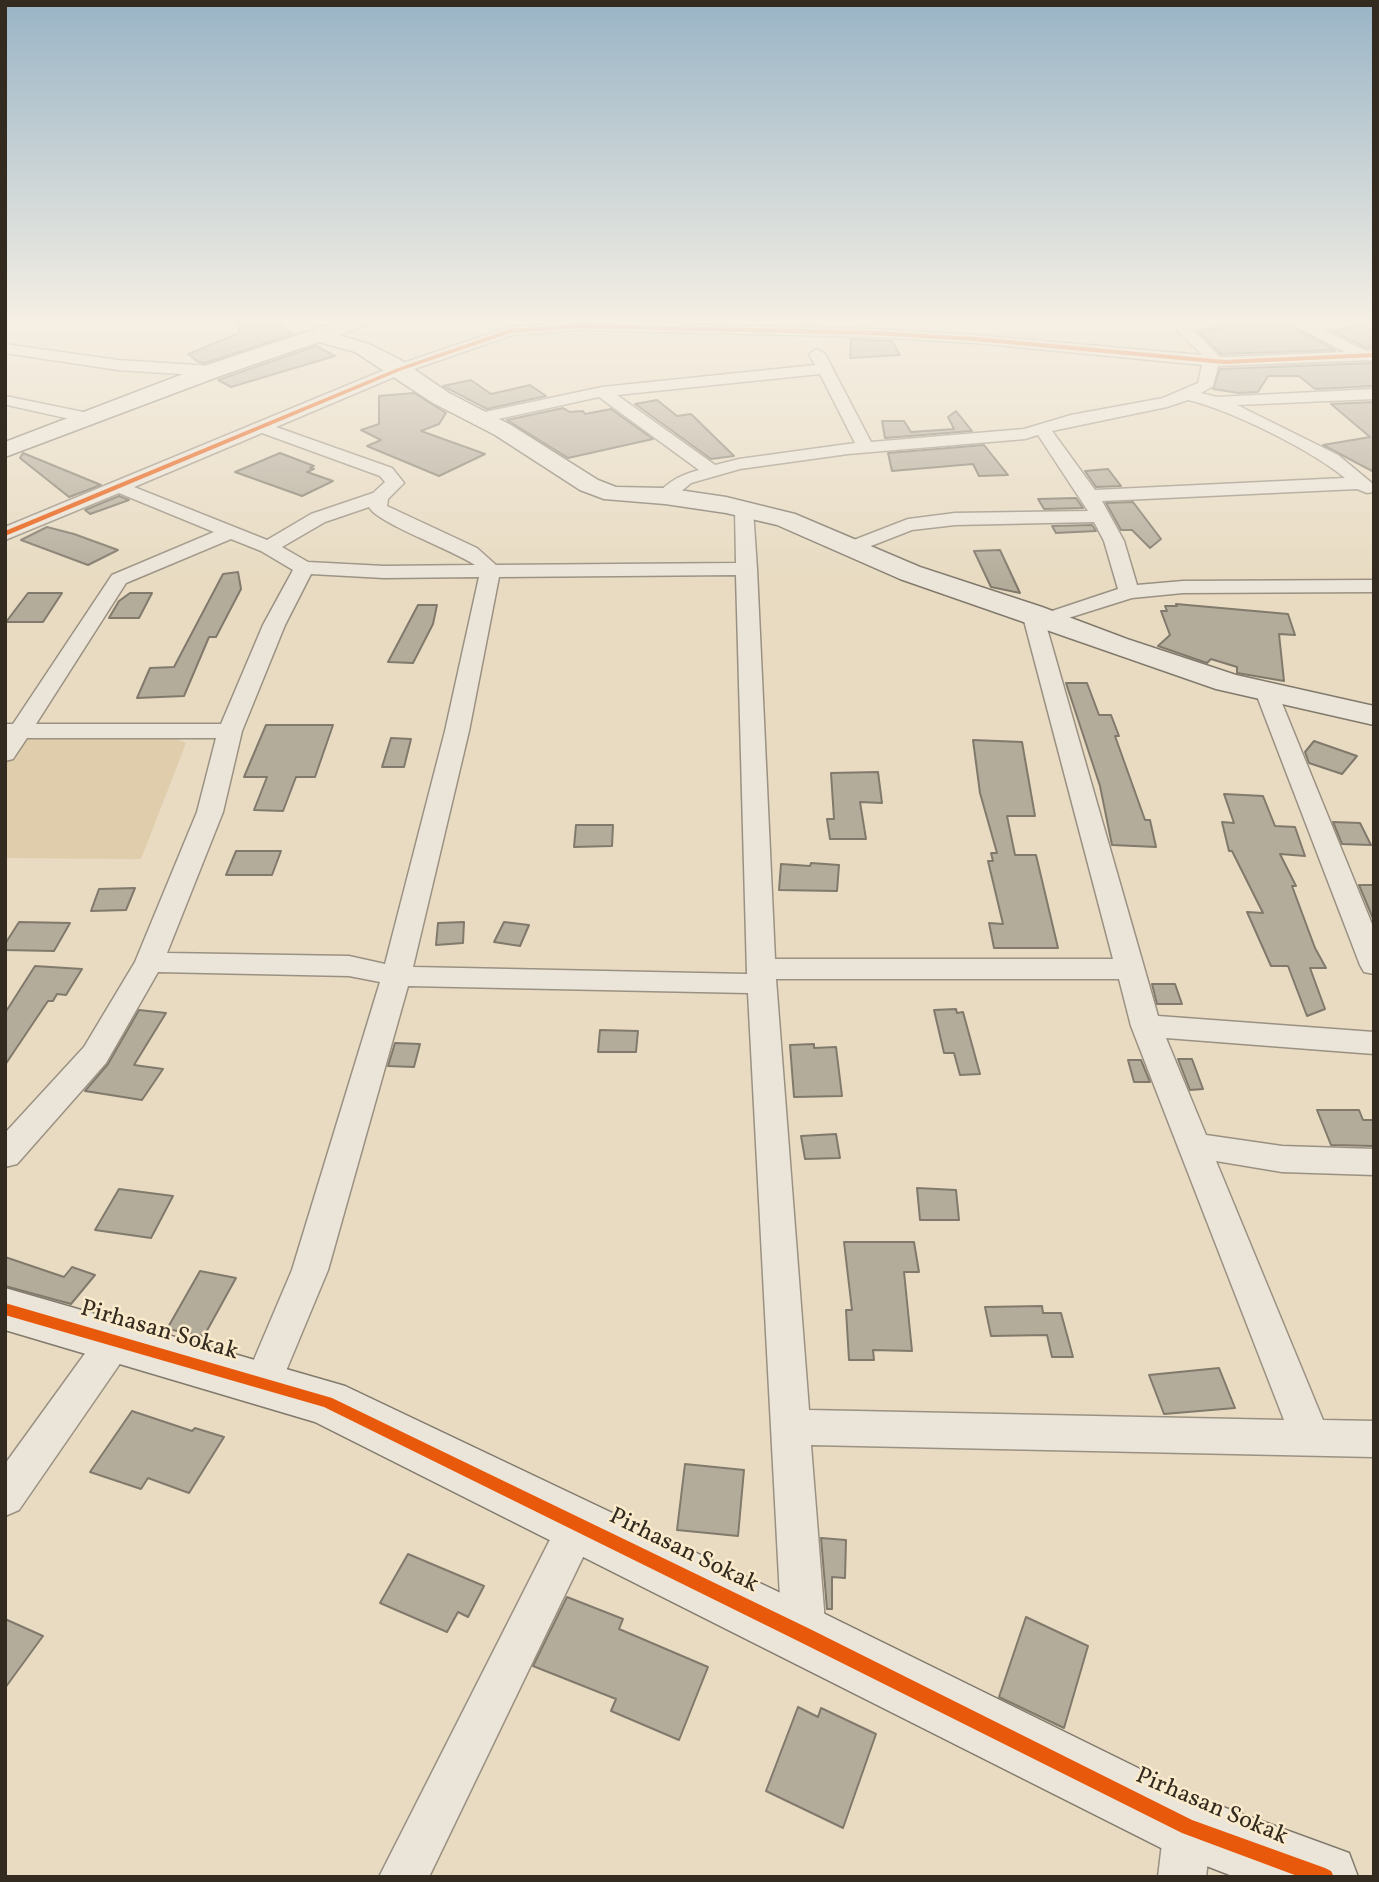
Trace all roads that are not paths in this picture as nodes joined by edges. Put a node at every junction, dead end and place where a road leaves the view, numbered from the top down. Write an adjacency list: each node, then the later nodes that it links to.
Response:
1 (43, 408): 10 (street)
2 (115, 408): 10 (street)
3 (307, 408): 12 (street)
4 (460, 408): 11 (street)
5 (528, 408): 11 (street)
6 (624, 408): 16 (street)
7 (845, 408): 14 (street)
8 (1136, 408): 13 (street)
9 (1231, 408): 18 (street)
10 (88, 418): 15 (street)
11 (480, 418): 19 (street)
12 (261, 427): 17 (street); 21 (street)
13 (1042, 429): 14 (street); 20 (street)
14 (866, 448): 16 (street)
15 (5, 450)
16 (712, 471): 19 (street)
17 (117, 486): 24 (street); 25 (street)
18 (1368, 488): 20 (street)
19 (665, 496): 22 (street)
20 (1090, 496): 23 (street)
21 (379, 497): 26 (street); 30 (street)
22 (744, 509): 27 (street); 29 (street)
23 (1101, 516): 27 (street); 32 (street)
24 (228, 533): 26 (street); 36 (street)
25 (5, 534)
26 (268, 547): 28 (street)
27 (853, 547): 33 (street)
28 (304, 568): 30 (street); 37 (street)
29 (747, 569): 30 (street); 43 (street)
30 (490, 571): 42 (street)
31 (1374, 586): 32 (street)
32 (1129, 593): 33 (street)
33 (1040, 616): 34 (street); 41 (street)
34 (1266, 691): 35 (street); 40 (street)
35 (1374, 716)
36 (12, 731): 37 (street); 38 (street)
37 (230, 731): 39 (street)
38 (5, 754)
39 (149, 962): 42 (street); 47 (street)
40 (1374, 965)
41 (1132, 969): 43 (street); 44 (street)
42 (396, 976): 43 (street); 51 (street)
43 (762, 976): 52 (street)
44 (1146, 1026): 45 (street); 46 (street)
45 (1374, 1043)
46 (1193, 1144): 48 (street); 53 (street)
47 (5, 1155)
48 (1374, 1162)
49 (5, 1309): 50 (street, Pirhasan Sokak)
50 (115, 1341): 51 (street, Pirhasan Sokak); 55 (street)
51 (262, 1383): 56 (street, Pirhasan Sokak)
52 (791, 1427): 53 (street); 57 (street)
53 (1311, 1438): 54 (street)
54 (1374, 1439)
55 (5, 1497)
56 (579, 1524): 57 (street, Pirhasan Sokak); 59 (street)
57 (804, 1635): 58 (street, Pirhasan Sokak)
58 (1185, 1852): 60 (street, Pirhasan Sokak)
59 (403, 1877)
60 (1325, 1877)

